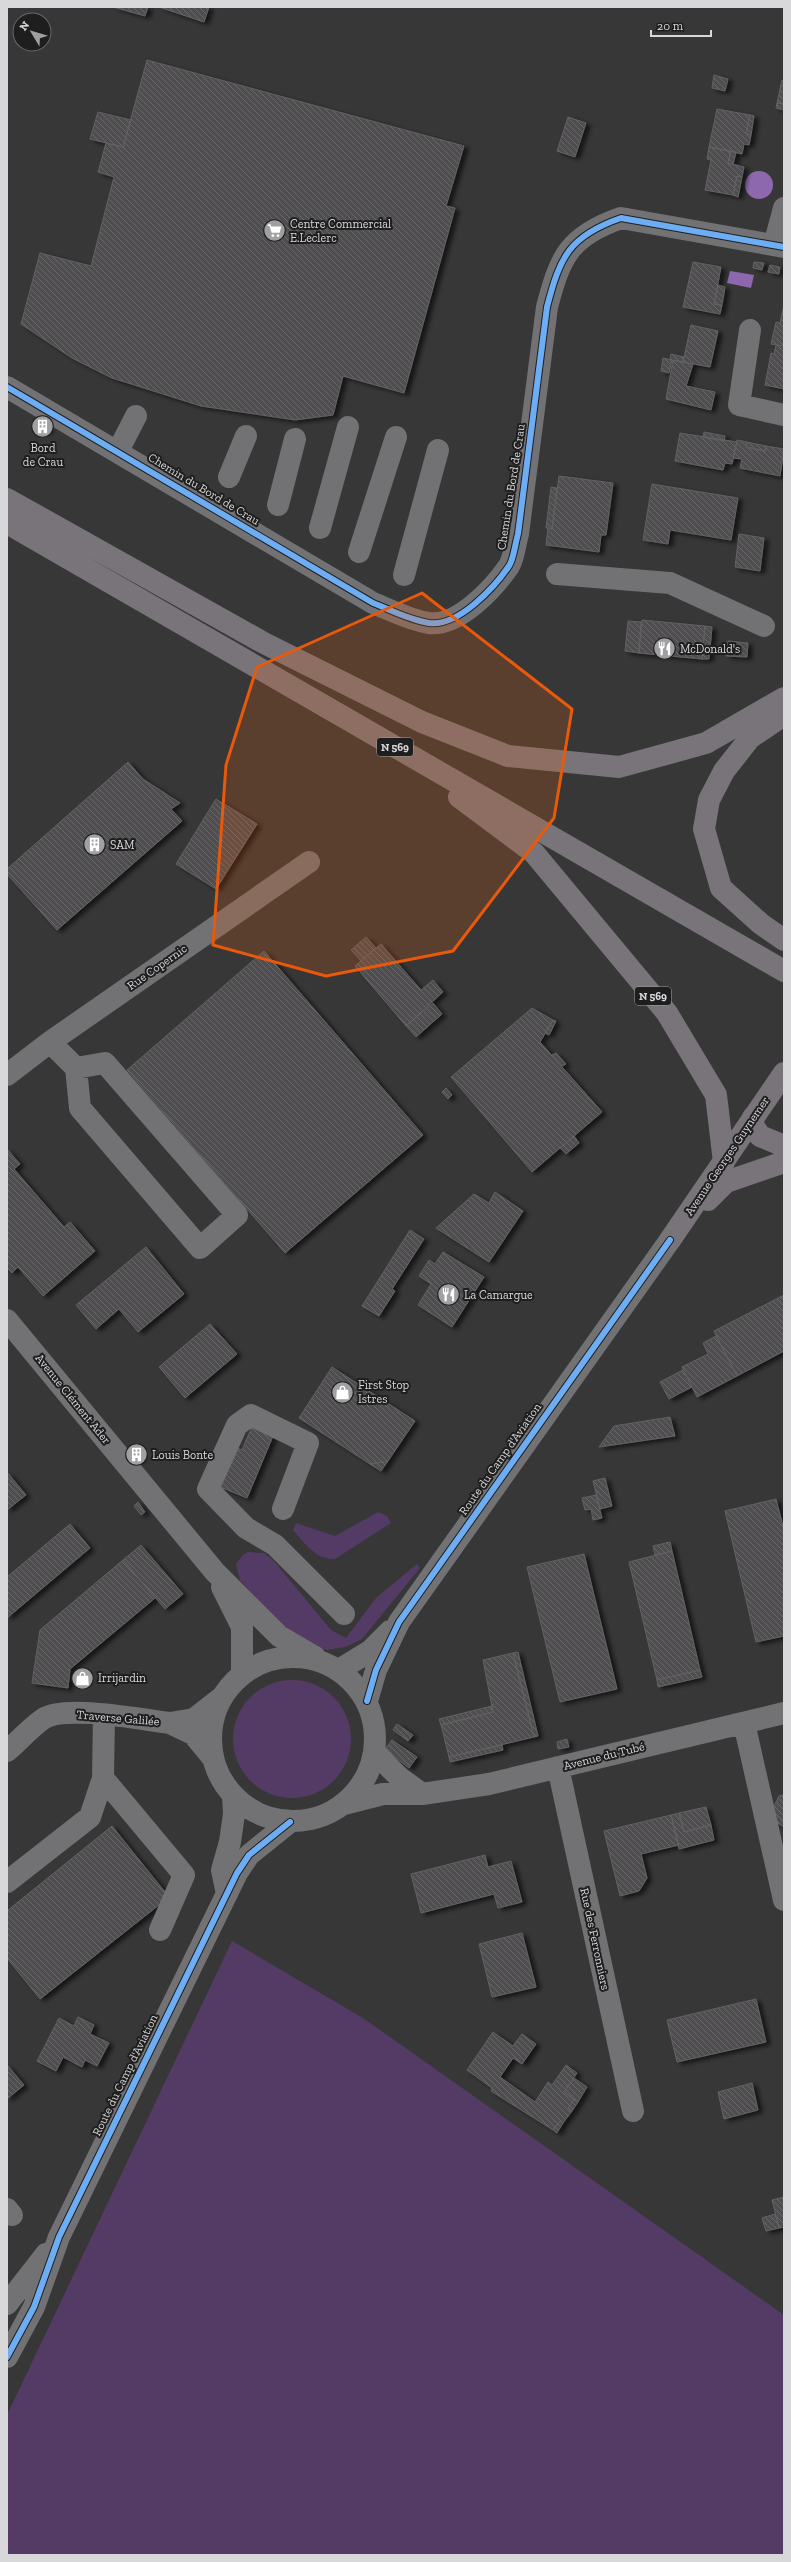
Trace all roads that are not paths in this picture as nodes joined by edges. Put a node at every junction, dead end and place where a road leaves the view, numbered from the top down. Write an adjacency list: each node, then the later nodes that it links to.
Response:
1 (784, 208): 2 (street)
2 (779, 246): 12 (street, Chemin du Bord de Crau)
3 (750, 330): 5 (street)
4 (7, 387): 12 (street, Chemin du Bord de Crau)
5 (784, 415)
6 (136, 416): 12 (street)
7 (348, 427): 17 (street)
8 (246, 436): 13 (street)
9 (396, 437): 18 (street)
10 (295, 439): 15 (street)
11 (438, 450): 20 (street)
12 (118, 451)
13 (229, 477)
14 (7, 499): 22 (main road)
15 (278, 505)
16 (7, 523): 24 (main road, N 569)
17 (320, 528)
18 (359, 552)
19 (557, 574): 21 (street)
20 (404, 575)
21 (764, 626)
22 (784, 698)
23 (784, 715): 26 (main road)
24 (355, 724): 27 (main road, N 569); 34 (main road, N 569)
25 (309, 862): 28 (street, Rue Copernic)
26 (784, 940)
27 (784, 971)
28 (50, 1042): 29 (street); 30 (street, Rue Copernic)
29 (76, 1068): 29 (street)
30 (7, 1075)
31 (782, 1076): 32 (main road, Avenue Georges Guynemer)
32 (753, 1117): 33 (main road); 34 (main road, Avenue Georges Guynemer)
33 (784, 1146)
34 (724, 1162): 36 (main road, Avenue Georges Guynemer)
35 (784, 1162): 36 (main road)
36 (670, 1240): 41 (street, Route du Camp d'Aviation)
37 (7, 1320): 39 (street, Avenue Clément Ader)
38 (283, 1509): 40 (street)
39 (214, 1572): 42 (street, Avenue Clément Ader); 43 (street, Avenue Clément Ader)
40 (344, 1614)
41 (399, 1622): 42 (street, Route du Camp d'Aviation); 45 (street, Route du Camp d'Aviation)
42 (330, 1665): 43 (street); 45 (street, Avenue Clément Ader)
43 (242, 1673): 44 (street)
44 (221, 1697): 49 (street, Traverse Galilée); 52 (street)
45 (367, 1701): 51 (street, Avenue Clément Ader)
46 (784, 1713): 48 (street, Avenue du Tubé)
47 (104, 1715): 49 (street, Traverse Galilée); 50 (street, Traverse Galilée); 54 (street)
48 (744, 1722): 53 (street, Avenue du Tubé); 61 (street)
49 (170, 1723): 52 (street, Traverse Galilée)
50 (7, 1751)
51 (375, 1753): 55 (street); 57 (street, Avenue Clément Ader)
52 (212, 1757): 56 (street)
53 (558, 1767): 55 (street, Avenue du Tubé); 63 (street, Rue des Ferronniers)
54 (103, 1778): 59 (street); 62 (street)
55 (422, 1794): 57 (street, Avenue du Tubé)
56 (233, 1796): 58 (street); 60 (street)
57 (343, 1804): 58 (street)
58 (290, 1822): 60 (street, Route du Camp d'Aviation)
59 (7, 1882)
60 (227, 1894): 64 (street, Route du Camp d'Aviation)
61 (784, 1900)
62 (160, 1930)
63 (633, 2111)
64 (59, 2237): 65 (street, Route du Camp d'Aviation); 66 (street, Route du Camp d'Aviation)
65 (7, 2304)
66 (7, 2357)

